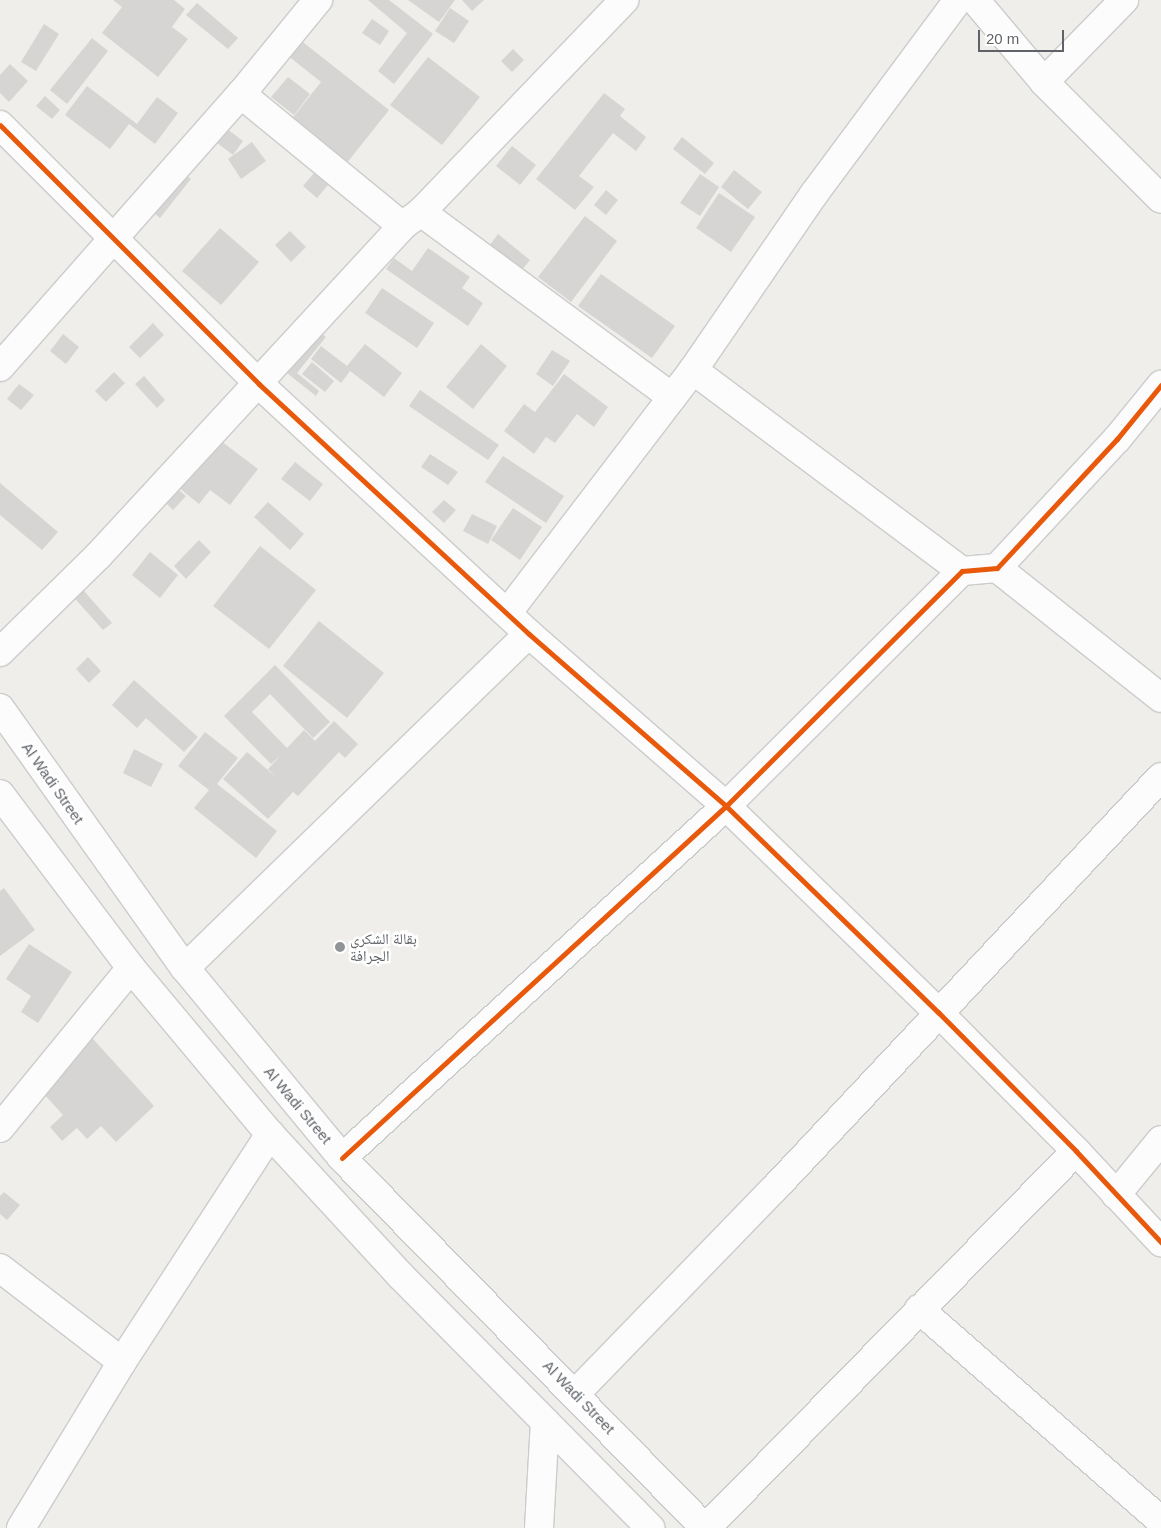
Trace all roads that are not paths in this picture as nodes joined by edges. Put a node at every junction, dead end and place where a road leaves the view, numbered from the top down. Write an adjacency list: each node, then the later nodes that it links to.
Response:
1 (318, 0): 7 (street)
2 (624, 0): 10 (street)
3 (958, 0): 13 (street)
4 (975, 0): 6 (street)
5 (1124, 0): 6 (street)
6 (1044, 82): 9 (street)
7 (241, 94): 10 (street); 11 (street)
8 (0, 125): 11 (street)
9 (1161, 199)
10 (411, 219): 14 (street); 16 (street)
11 (113, 235): 12 (street); 14 (street)
12 (0, 367)
13 (693, 370): 16 (street); 18 (street)
14 (259, 384): 19 (street); 21 (street)
15 (1161, 385): 17 (street)
16 (672, 397): 19 (street)
17 (997, 568): 18 (street); 22 (street)
18 (962, 572): 26 (street)
19 (508, 612): 20 (street)
20 (529, 634): 26 (street); 28 (street)
21 (0, 652)
22 (1161, 698)
23 (0, 708): 28 (street, Al Wadi Street)
24 (1161, 778): 29 (street)
25 (0, 794): 27 (street)
26 (726, 806): 29 (street); 34 (street)
27 (131, 968): 30 (street); 31 (street)
28 (185, 968): 34 (street, Al Wadi Street)
29 (938, 1012): 33 (street); 40 (street)
30 (0, 1128)
31 (270, 1134): 39 (street); 41 (street)
32 (1161, 1140): 35 (street)
33 (1076, 1151): 35 (street); 38 (street)
34 (342, 1158): 40 (street, Al Wadi Street)
35 (1116, 1195): 36 (street)
36 (1161, 1242)
37 (0, 1268): 39 (street)
38 (919, 1309): 42 (street); 46 (street)
39 (122, 1362): 43 (street)
40 (576, 1393): 46 (street, Al Wadi Street)
41 (545, 1422): 44 (street); 45 (street)
42 (1161, 1521)
43 (21, 1528)
44 (539, 1528)
45 (650, 1528)
46 (705, 1528)

